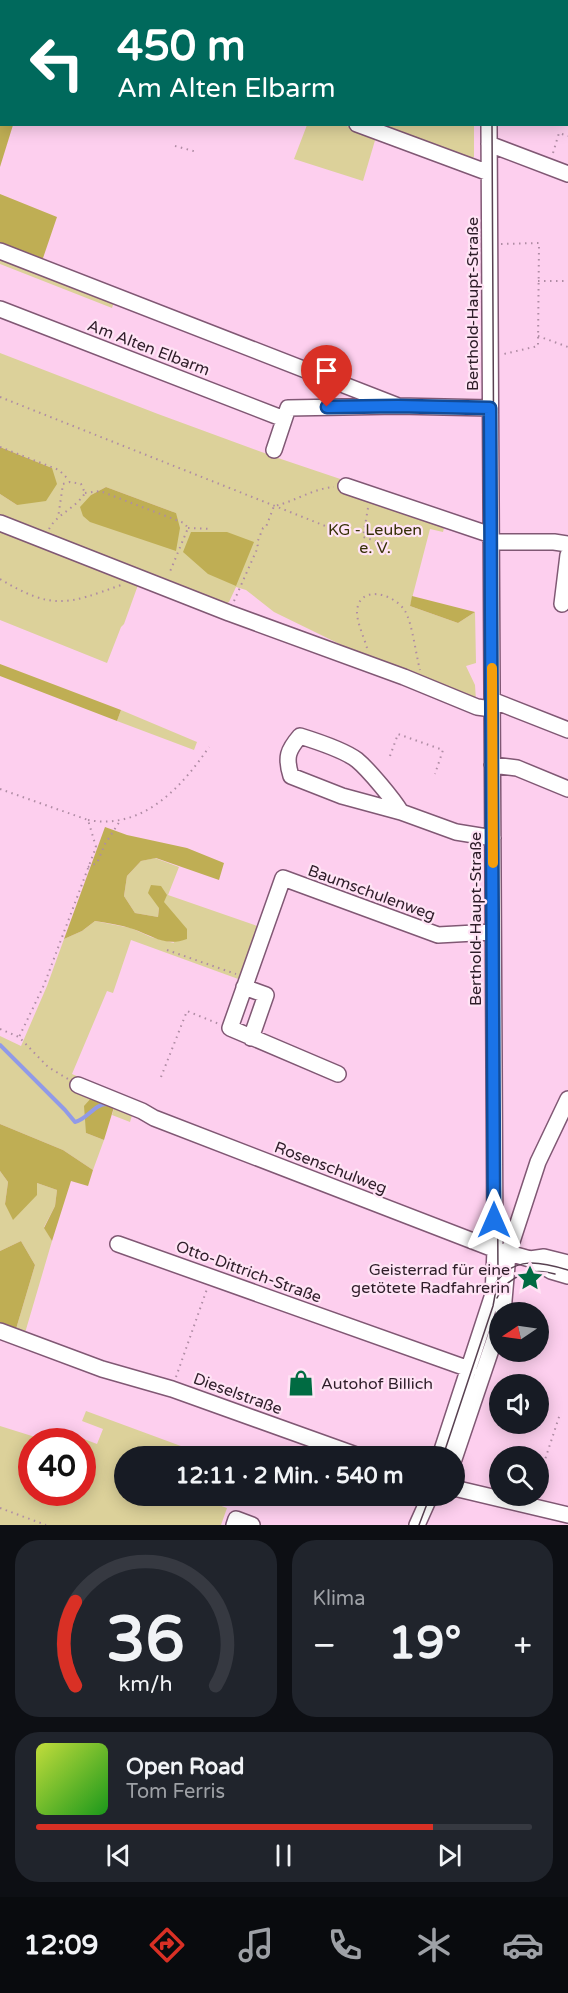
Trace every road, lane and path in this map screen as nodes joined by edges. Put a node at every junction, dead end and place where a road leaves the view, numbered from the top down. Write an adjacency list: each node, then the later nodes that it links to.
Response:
1 (362, 126): 8 (street)
2 (489, 126): 4 (street, Berthold-Haupt-Straße)
3 (568, 136): 7 (path)
4 (489, 144): 7 (street); 8 (street, Berthold-Haupt-Straße)
5 (175, 146): 6 (path)
6 (197, 152)
7 (548, 166): 9 (street)
8 (489, 173): 10 (street, Berthold-Haupt-Straße)
9 (568, 174)
10 (489, 244): 12 (path); 17 (street, Berthold-Haupt-Straße)
11 (0, 251): 19 (street)
12 (538, 281): 13 (path); 15 (path)
13 (568, 281)
14 (0, 309): 21 (street, Am Alten Elbarm)
15 (538, 336): 16 (path); 17 (path)
16 (568, 347)
17 (490, 358): 20 (street, Berthold-Haupt-Straße)
18 (0, 397): 28 (path)
19 (398, 406): 20 (street); 21 (street)
20 (490, 408): 34 (street, Berthold-Haupt-Straße)
21 (284, 418): 23 (street)
22 (0, 447): 24 (path)
23 (274, 450)
24 (70, 482): 26 (path); 29 (path)
25 (346, 486): 27 (street); 28 (path)
26 (85, 493): 29 (path); 31 (path)
27 (370, 494): 34 (street); 37 (path)
28 (274, 506): 33 (path); 43 (path)
29 (58, 518): 35 (path)
30 (0, 523): 35 (street)
31 (188, 528): 32 (path); 41 (path)
32 (212, 529)
33 (343, 533)
34 (491, 538): 36 (street); 46 (street, Berthold-Haupt-Straße)
35 (48, 542): 39 (street)
36 (568, 544)
37 (392, 546)
38 (568, 555): 42 (street)
39 (131, 575): 40 (path); 41 (street)
40 (0, 579)
41 (163, 588): 43 (street)
42 (562, 604)
43 (229, 613): 44 (street)
44 (372, 665): 45 (street); 45 (path)
45 (423, 685): 46 (street)
46 (492, 705): 47 (street); 50 (street, Berthold-Haupt-Straße)
47 (568, 730)
48 (209, 747): 56 (path)
49 (390, 756): 51 (path)
50 (492, 765): 53 (street); 57 (street, Berthold-Haupt-Straße)
51 (435, 774)
52 (0, 789): 55 (path)
53 (568, 789)
54 (400, 812): 54 (street); 57 (street)
55 (88, 820): 56 (path); 58 (path)
56 (120, 821): 58 (path)
57 (493, 838): 59 (street, Berthold-Haupt-Straße)
58 (88, 867): 64 (path)
59 (493, 932): 61 (street, Baumschulenweg); 71 (street, Berthold-Haupt-Straße)
60 (167, 950): 61 (path)
61 (246, 983): 65 (street); 65 (street, Baumschulenweg)
62 (222, 1025): 67 (path)
63 (0, 1029): 64 (path)
64 (19, 1037): 68 (path)
65 (251, 1038): 66 (street, Baumschulenweg)
66 (338, 1074)
67 (161, 1077)
68 (78, 1085): 71 (street, Rosenschulweg)
69 (568, 1099): 71 (street)
70 (118, 1244): 75 (street, Otto-Dittrich-Straße)
71 (501, 1252): 72 (street, Rosenschulweg); 76 (street); 79 (street)
72 (530, 1259): 73 (street); 74 (street)
73 (568, 1263)
74 (568, 1276)
75 (211, 1277): 79 (street, Otto-Dittrich-Straße); 80 (path)
76 (503, 1302)
77 (0, 1331): 80 (street, Dieselstraße)
78 (489, 1356): 84 (street)
79 (469, 1369): 83 (street)
80 (172, 1389): 82 (street, Dieselstraße)
81 (560, 1414): 85 (path)
82 (331, 1446)
83 (443, 1446)
84 (458, 1446)
85 (549, 1448)
86 (465, 1491): 89 (street)
87 (426, 1506): 93 (street)
88 (0, 1508): 90 (path)
89 (568, 1515)
90 (46, 1525)
91 (234, 1525): 92 (street)
92 (252, 1525)
93 (417, 1525)

